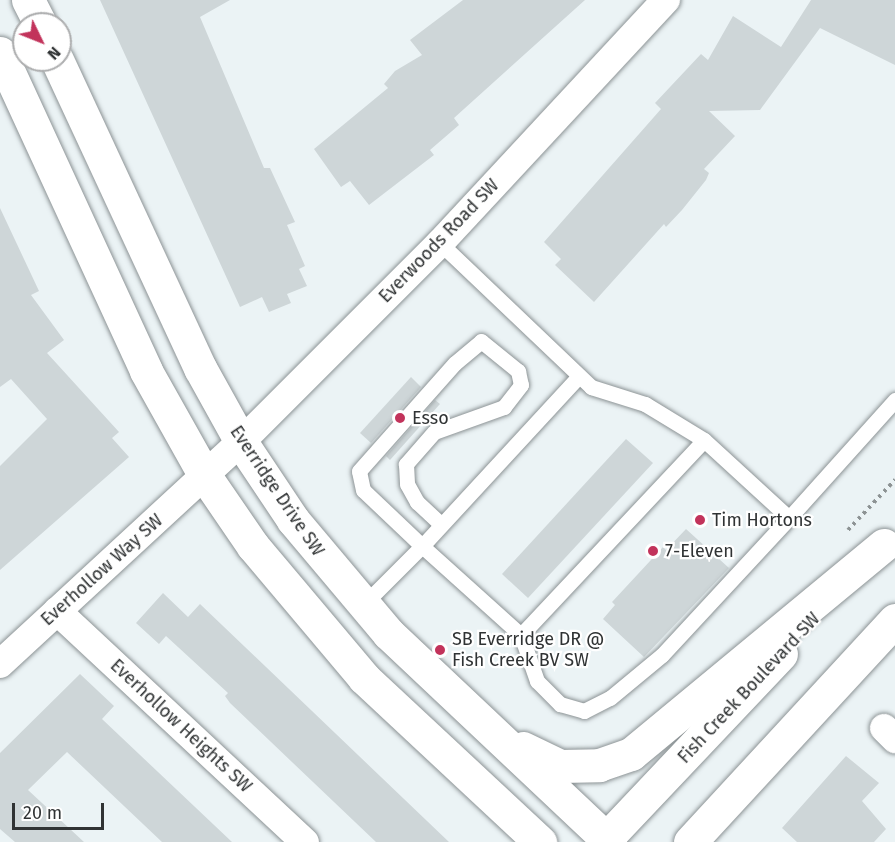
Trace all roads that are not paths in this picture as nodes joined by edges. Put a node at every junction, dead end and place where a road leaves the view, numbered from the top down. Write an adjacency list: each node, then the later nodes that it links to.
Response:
1 (666, 0): 6 (street, Everwoods Road SW)
2 (0, 53): 5 (street)
3 (55, 72): 5 (street)
4 (63, 72): 10 (street, Everridge Drive SW)
5 (21, 96): 11 (street)
6 (440, 243): 7 (lane); 10 (street, Everwoods Road SW)
7 (579, 376): 9 (lane); 13 (lane)
8 (895, 400): 12 (lane)
9 (704, 440): 12 (lane); 19 (lane)
10 (241, 442): 11 (street, Everwoods Road SW); 16 (street, Everridge Drive SW)
11 (206, 476): 17 (street, Everhollow Way SW); 24 (street)
12 (789, 518): 19 (lane)
13 (441, 524): 15 (lane); 15 (lane)
14 (890, 539): 21 (street); 22 (street, Fish Creek Boulevard SW)
15 (422, 546): 16 (lane); 19 (lane)
16 (363, 605): 21 (street, Everridge Drive SW)
17 (57, 611): 20 (street, Everhollow Way SW); 23 (street, Everhollow Heights SW)
18 (895, 620): 25 (street)
19 (521, 635)
20 (0, 664)
21 (470, 711): 22 (street, Everridge Drive SW)
22 (606, 841)
23 (305, 842)
24 (540, 842)
25 (690, 842)

